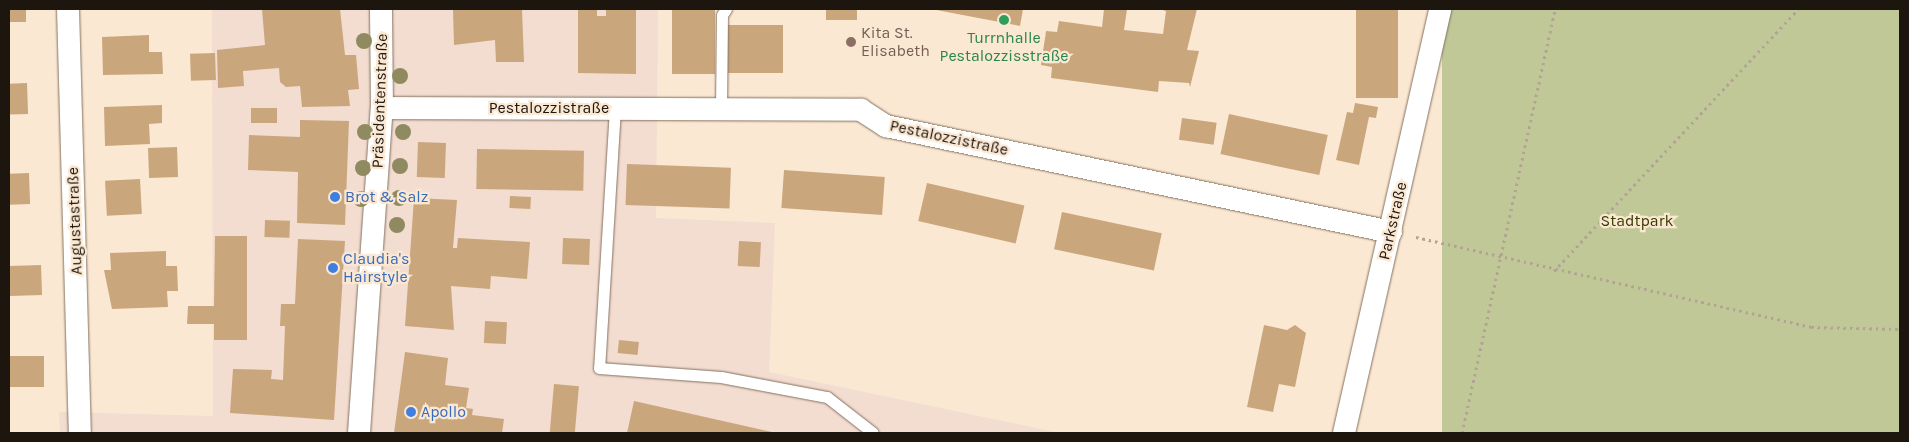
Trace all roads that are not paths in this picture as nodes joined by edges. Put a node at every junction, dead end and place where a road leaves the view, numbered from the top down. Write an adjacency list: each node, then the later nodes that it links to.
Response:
1 (68, 9): 9 (street, Augustastraße)
2 (382, 9): 5 (street, Präsidentenstraße)
3 (726, 9): 7 (lane)
4 (1440, 9): 8 (street, Parkstraße)
5 (382, 108): 6 (street, Pestalozzistraße); 10 (street, Präsidentenstraße)
6 (615, 108): 7 (street, Pestalozzistraße); 11 (lane)
7 (721, 109): 8 (street, Pestalozzistraße)
8 (1391, 232): 12 (street, Parkstraße)
9 (80, 433)
10 (359, 433)
11 (873, 433)
12 (1344, 433)

